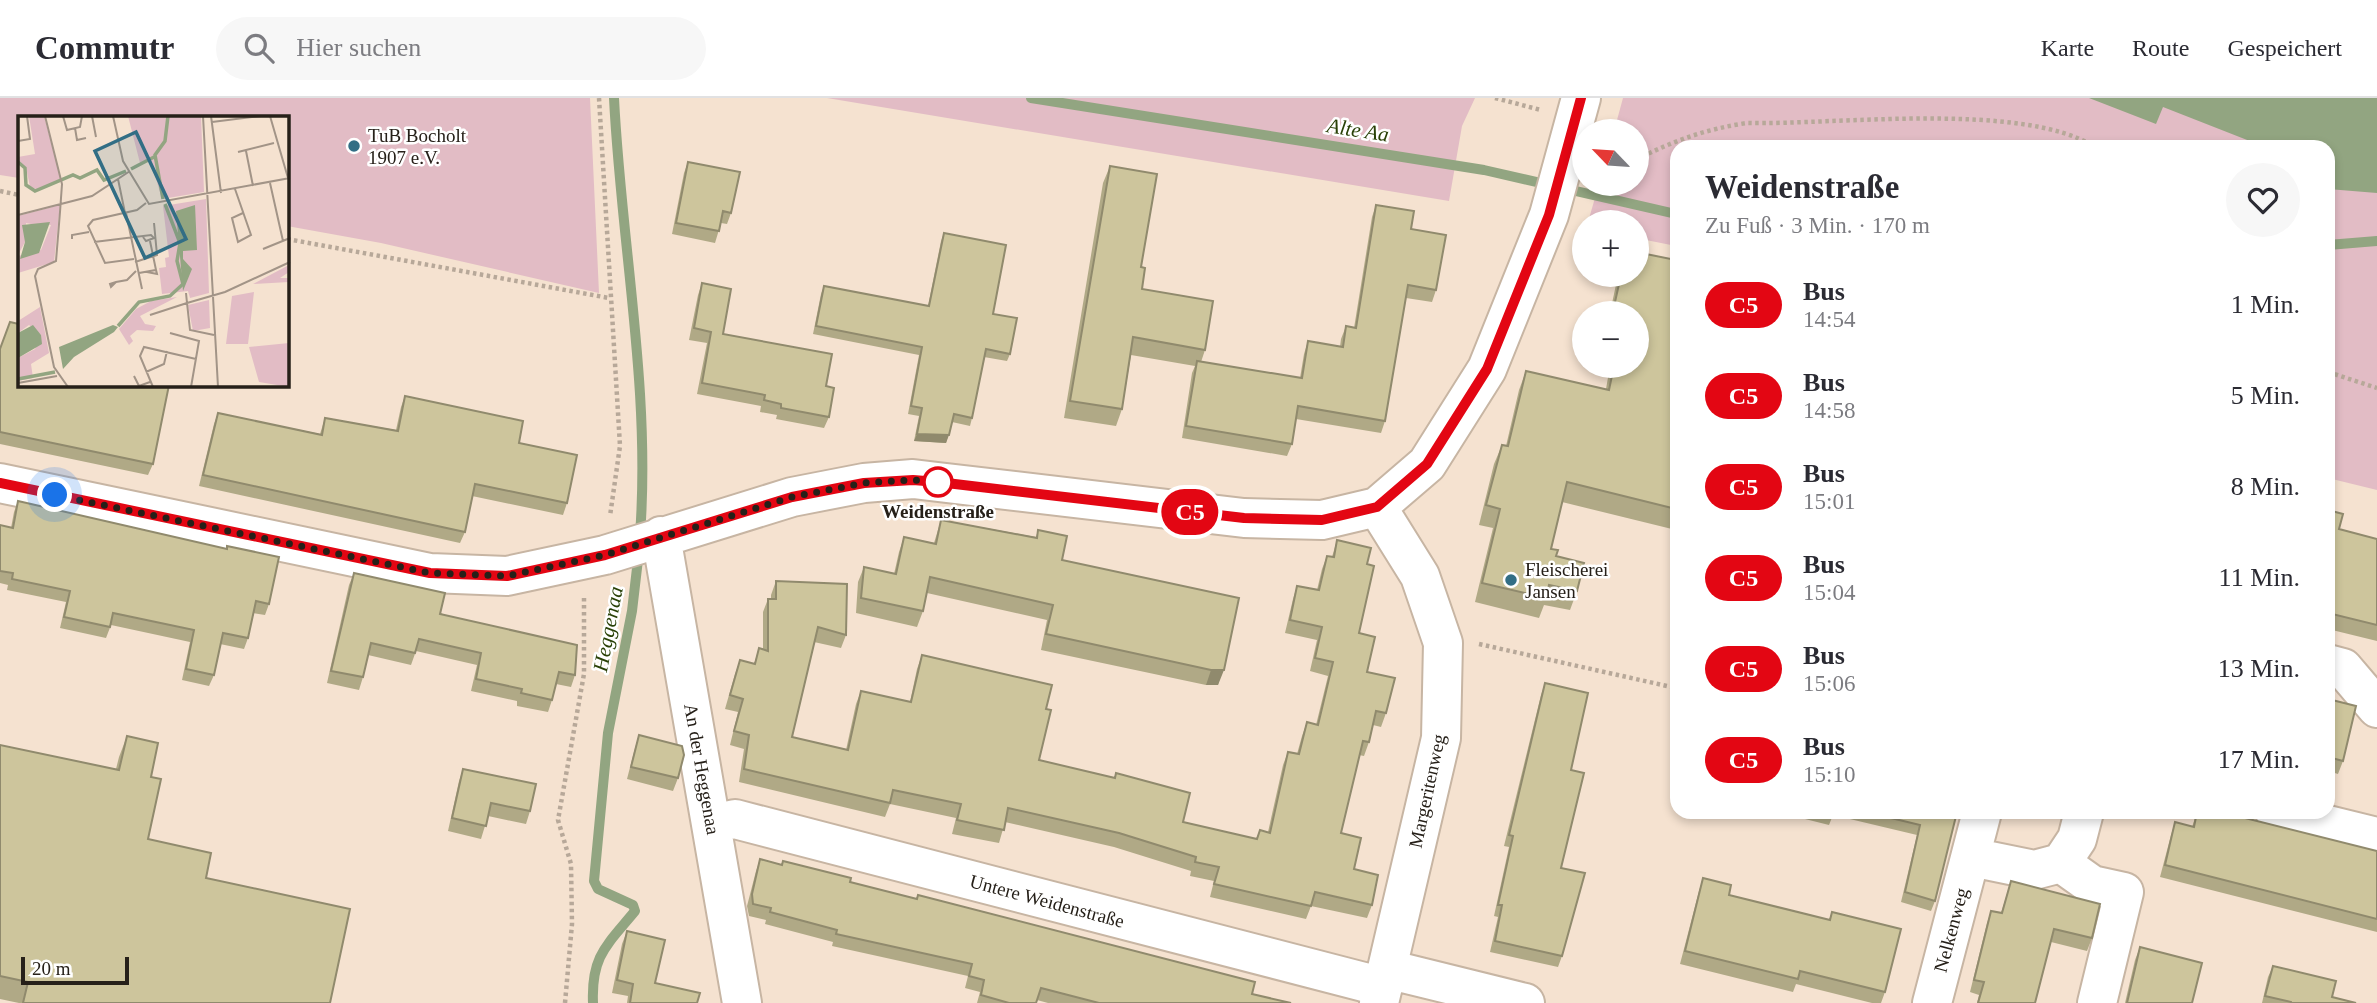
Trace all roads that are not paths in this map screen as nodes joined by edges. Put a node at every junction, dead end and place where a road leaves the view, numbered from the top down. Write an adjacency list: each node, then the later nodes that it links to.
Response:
1 (1564, 105): 3 (street)
2 (0, 483): 4 (street)
3 (1377, 507): 4 (street); 14 (street, Margeritenweg)
4 (661, 536): 10 (street, An der Heggenaa)
5 (2335, 666): 6 (street)
6 (2377, 708)
7 (1980, 819): 12 (street, Nelkenweg)
8 (2082, 819): 13 (street)
9 (2304, 819): 11 (street)
10 (711, 824): 14 (street, Untere Weidenstraße); 15 (street, An der Heggenaa)
11 (2377, 837)
12 (1971, 857): 13 (street); 17 (street, Nelkenweg)
13 (2061, 863): 18 (street)
14 (1383, 986): 16 (street, Untere Weidenstraße)
15 (742, 1003)
16 (1525, 1003)
17 (1932, 1003)
18 (2097, 1003)

